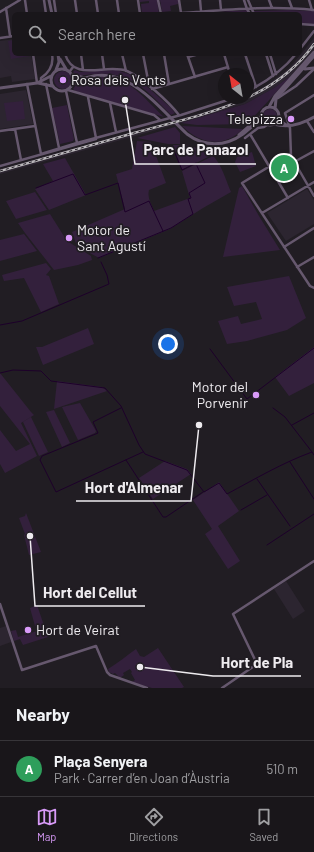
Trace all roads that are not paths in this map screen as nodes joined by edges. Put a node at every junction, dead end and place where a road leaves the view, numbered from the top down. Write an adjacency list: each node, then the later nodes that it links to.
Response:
1 (20, 0): 19 (street)
2 (25, 0): 28 (street)
3 (44, 0): 29 (street)
4 (49, 0): 30 (street)
5 (54, 0): 31 (street)
6 (74, 0): 32 (street)
7 (96, 0): 33 (street)
8 (117, 0): 34 (street)
9 (138, 0): 35 (street)
10 (158, 0): 36 (street)
11 (179, 0): 37 (street)
12 (200, 0): 26 (street)
13 (220, 0): 24 (street)
14 (244, 0): 23 (street)
15 (248, 0): 20 (street)
16 (269, 0): 21 (street)
17 (290, 0): 22 (street)
18 (309, 0): 25 (street)
19 (6, 8): 27 (street); 44 (street)
20 (251, 8): 21 (street); 23 (street); 40 (street)
21 (272, 8): 22 (street)
22 (292, 8): 25 (street)
23 (247, 9): 24 (street); 39 (street)
24 (221, 10): 26 (street)
25 (313, 10)
26 (201, 11): 38 (street)
27 (0, 12)
28 (27, 12)
29 (46, 12)
30 (52, 12)
31 (56, 12)
32 (77, 12)
33 (98, 12)
34 (120, 12)
35 (140, 12)
36 (160, 12)
37 (181, 12)
38 (191, 12)
39 (249, 12)
40 (253, 12)
41 (302, 24): 42 (street)
42 (314, 25)
43 (314, 31): 46 (street)
44 (10, 36): 45 (street)
45 (0, 38)
46 (302, 46)
47 (314, 52): 96 (street)
48 (33, 56): 79 (street)
49 (52, 56): 80 (street)
50 (59, 56): 69 (street); 70 (street)
51 (66, 56): 64 (street)
52 (81, 56): 71 (street)
53 (102, 56): 66 (street)
54 (122, 56): 72 (street)
55 (143, 56): 86 (street)
56 (164, 56): 84 (street)
57 (188, 56): 77 (street)
58 (225, 56): 65 (street)
59 (246, 56): 87 (street)
60 (267, 56): 76 (street)
61 (271, 56): 73 (street)
62 (314, 56): 67 (street)
63 (292, 58): 73 (street)
64 (73, 67): 70 (street); 71 (street)
65 (228, 67): 77 (street)
66 (104, 69): 71 (street); 72 (street)
67 (303, 69): 68 (street); 93 (street)
68 (314, 69): 93 (street)
69 (56, 70): 70 (street); 75 (street)
70 (68, 70): 74 (street)
71 (84, 70)
72 (126, 71): 86 (street)
73 (276, 74): 76 (street)
74 (73, 75): 78 (street); 83 (street)
75 (51, 76): 80 (street); 85 (street)
76 (273, 76): 87 (street)
77 (194, 77): 84 (street)
78 (85, 78): 83 (street); 117 (street)
79 (37, 81): 80 (street); 81 (street); 82 (street)
80 (41, 81)
81 (26, 84): 88 (street); 109 (street)
82 (46, 84): 85 (street); 120 (street)
83 (73, 84): 90 (street)
84 (169, 84): 89 (street)
85 (52, 86): 90 (street)
86 (149, 86): 89 (street)
87 (256, 87)
88 (0, 88)
89 (152, 89): 98 (street)
90 (67, 91): 92 (street); 119 (street)
91 (314, 95): 110 (street)
92 (88, 96): 94 (street); 116 (street)
93 (276, 99): 97 (street)
94 (110, 103): 99 (street); 113 (street)
95 (218, 103): 98 (street)
96 (269, 107): 97 (street); 100 (street)
97 (275, 109): 102 (street)
98 (179, 115): 103 (street)
99 (156, 116): 103 (street); 104 (street)
100 (261, 116): 106 (street); 117 (street)
101 (314, 117): 105 (street)
102 (279, 118): 107 (street); 110 (street)
103 (160, 120): 104 (street)
104 (155, 121): 113 (street)
105 (307, 121): 110 (street); 114 (street)
106 (264, 122): 108 (street); 117 (street)
107 (274, 124): 108 (street); 110 (street)
108 (268, 125): 115 (street)
109 (35, 126): 111 (street); 122 (street)
110 (288, 126): 123 (street)
111 (15, 129): 112 (street); 124 (street)
112 (0, 131)
113 (116, 132): 116 (street)
114 (314, 132)
115 (250, 134): 118 (street); 128 (street)
116 (96, 138): 119 (street); 122 (street)
117 (236, 138)
118 (245, 138)
119 (77, 143): 120 (street)
120 (59, 148): 122 (street)
121 (314, 151): 126 (street)
122 (41, 154): 124 (street)
123 (290, 154): 126 (street); 128 (street)
124 (21, 160): 127 (street)
125 (0, 162): 127 (street)
126 (294, 162): 129 (street)
127 (0, 166)
128 (269, 166): 130 (street); 135 (street)
129 (298, 170): 130 (street); 132 (street)
130 (278, 182): 134 (street)
131 (314, 182): 132 (street)
132 (308, 186): 133 (street); 134 (street)
133 (314, 196)
134 (288, 198): 135 (street)
135 (262, 213): 137 (street)
136 (314, 228): 137 (street)
137 (284, 247): 139 (street)
138 (314, 257): 139 (street)
139 (297, 267): 140 (street)
140 (313, 286)
141 (314, 561): 144 (street)
142 (0, 604): 143 (street)
143 (147, 688)
144 (222, 688)

